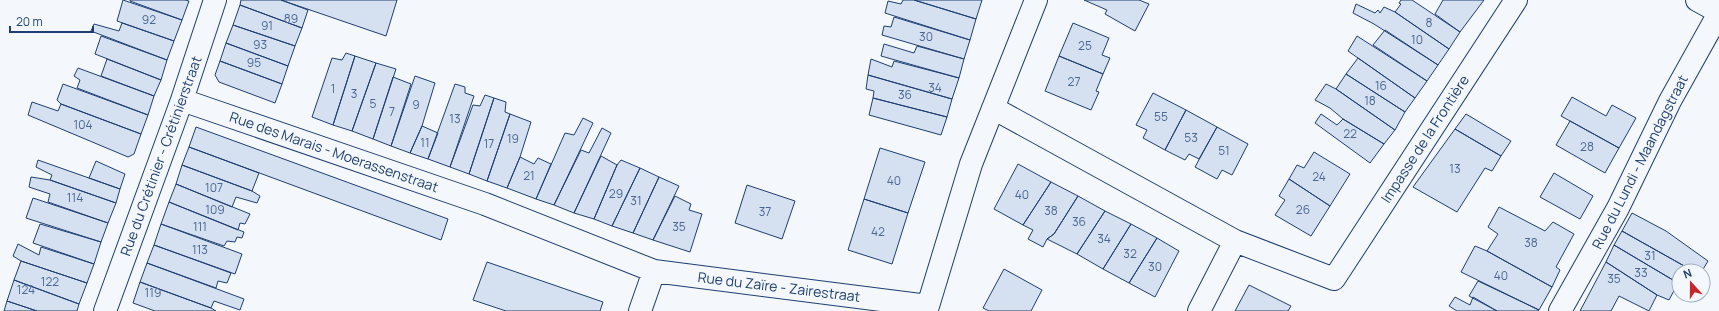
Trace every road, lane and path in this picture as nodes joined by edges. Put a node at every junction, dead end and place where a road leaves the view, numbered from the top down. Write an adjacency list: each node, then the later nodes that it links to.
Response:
1 (216, 0): 6 (street, Rue du Crétinier - Crétinierstraat)
2 (1036, 0): 7 (street, Rue du Zaïre - Zairestraat)
3 (1516, 0): 9 (street, Impasse de la Frontière)
4 (1697, 0): 5 (street)
5 (1719, 12): 14 (street, Rue du Lundi - Maandagstraat)
6 (182, 100): 8 (street, Rue des Marais - Moerassenstraat); 11 (street, Rue du Crétinier - Crétinierstraat)
7 (993, 108): 9 (street); 10 (street, Rue du Zaïre - Zairestraat)
8 (485, 204): 10 (street, Rue du Zaïre - Zairestraat)
9 (1235, 241): 13 (street)
10 (654, 271): 12 (street)
11 (105, 311)
12 (640, 311)
13 (1199, 311)
14 (1560, 311)

